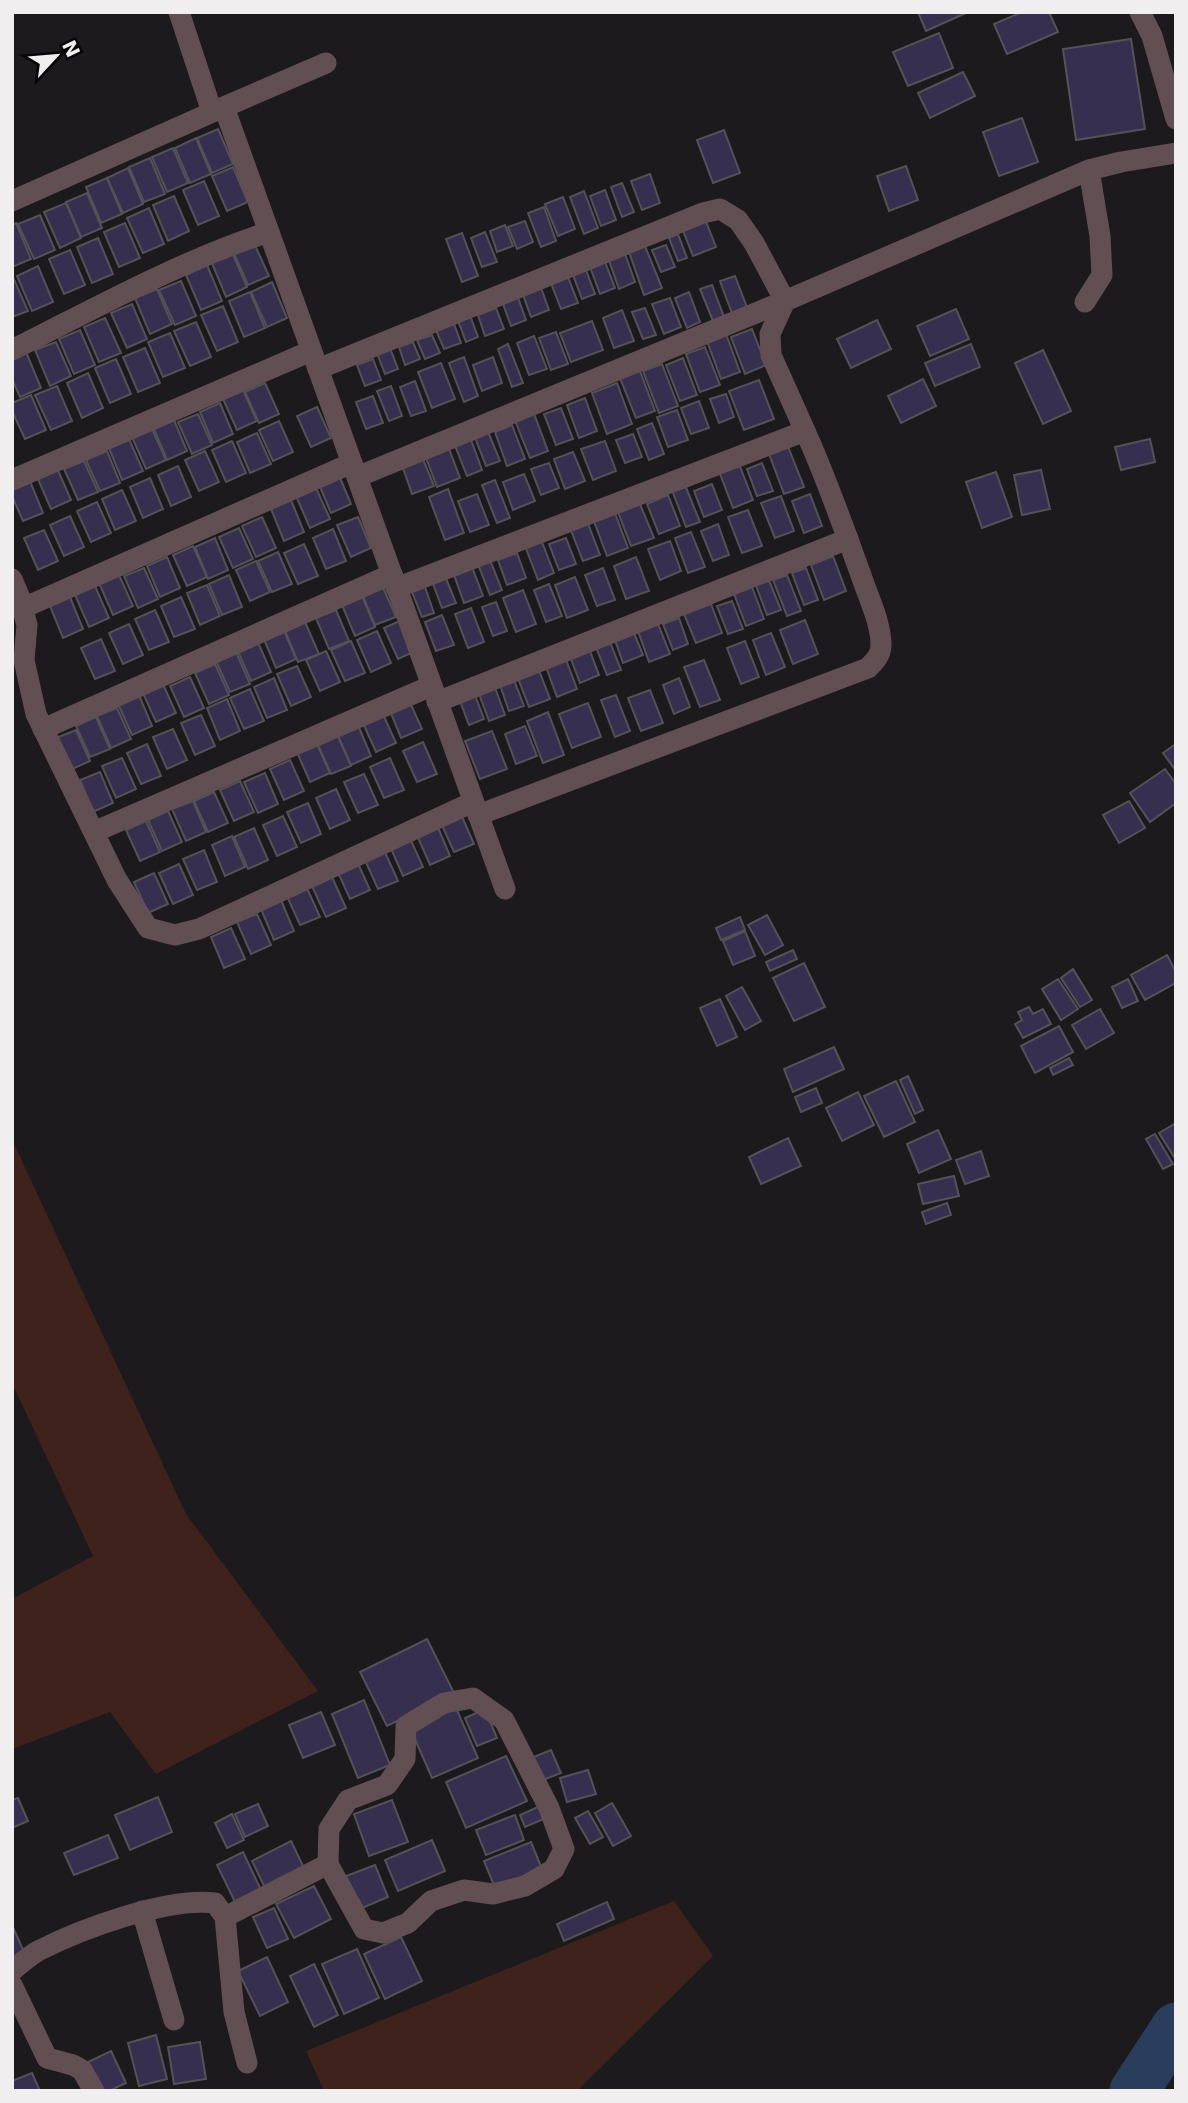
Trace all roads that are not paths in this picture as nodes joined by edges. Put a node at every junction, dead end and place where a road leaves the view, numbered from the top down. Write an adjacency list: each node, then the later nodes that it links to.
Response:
1 (179, 12): 4 (street)
2 (1140, 12): 5 (street)
3 (326, 62): 4 (street)
4 (218, 110): 8 (street); 9 (street)
5 (1176, 119)
6 (1176, 153): 7 (street)
7 (1089, 170): 10 (street); 11 (street)
8 (12, 201)
9 (269, 232): 12 (street); 13 (street)
10 (785, 301): 13 (street); 14 (street); 15 (street)
11 (1085, 302)
12 (12, 350)
13 (315, 360): 15 (street); 16 (street)
14 (806, 431): 17 (street); 19 (street)
15 (354, 470): 19 (street); 20 (street)
16 (12, 480)
17 (848, 539): 21 (street); 23 (street)
18 (12, 579): 20 (street)
19 (394, 581): 21 (street); 22 (street)
20 (23, 608): 22 (street)
21 (434, 694): 23 (street); 24 (street)
22 (43, 729): 24 (street)
23 (476, 808): 24 (street); 25 (street)
24 (94, 832)
25 (505, 889)
26 (328, 1864): 26 (street); 28 (street)
27 (142, 1911): 28 (street); 29 (street); 31 (street)
28 (225, 1917): 32 (street)
29 (12, 1971)
30 (12, 1985): 33 (street)
31 (174, 2020)
32 (247, 2063)
33 (94, 2091)

